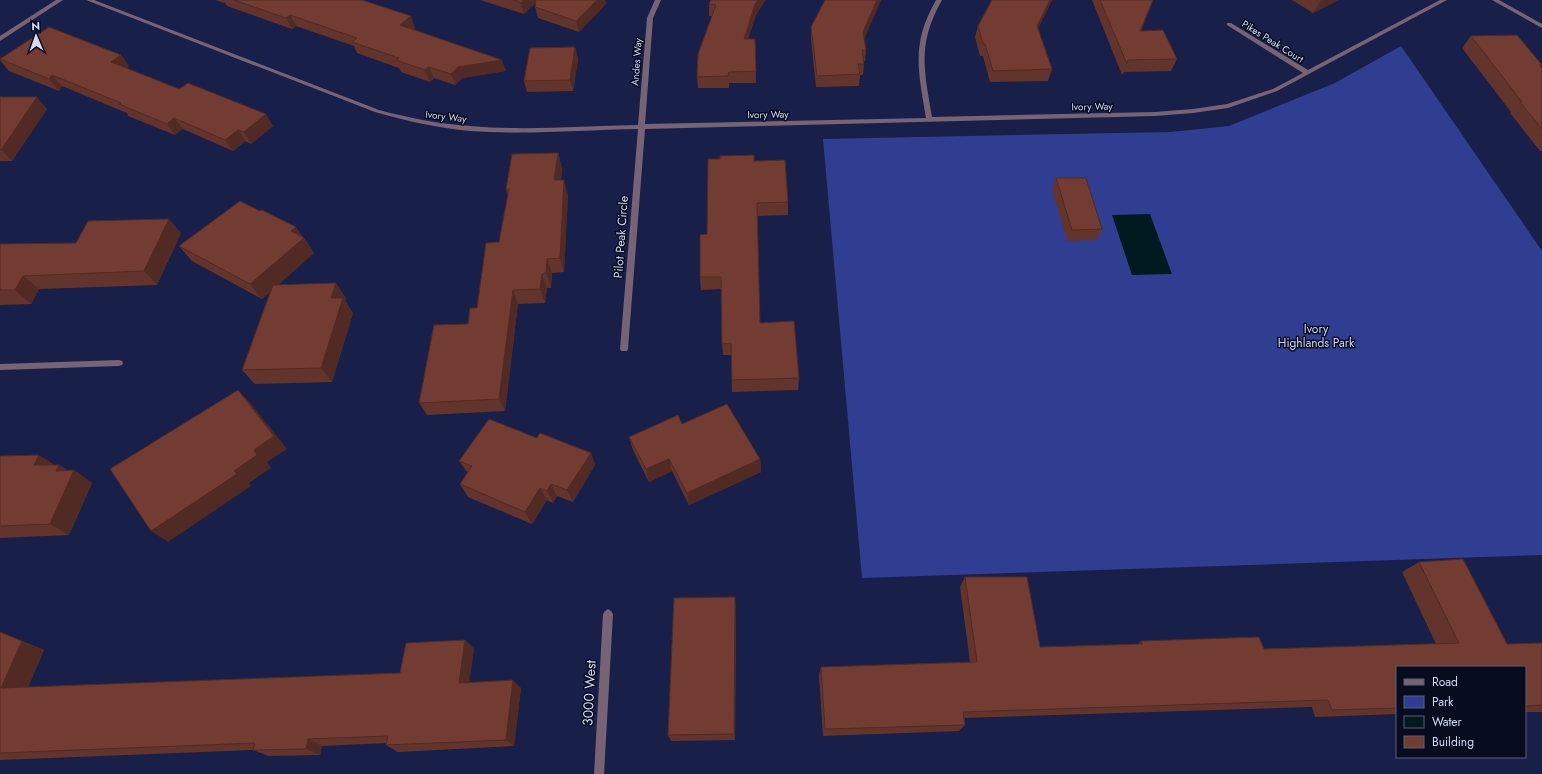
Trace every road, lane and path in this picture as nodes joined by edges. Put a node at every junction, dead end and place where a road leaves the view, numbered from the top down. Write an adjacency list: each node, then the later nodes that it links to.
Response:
1 (60, 0): 9 (street)
2 (89, 0): 12 (street, Ivory Way)
3 (658, 0): 12 (street, Andes Way)
4 (939, 0): 11 (street)
5 (1444, 0): 10 (street, Ivory Way)
6 (1495, 0): 8 (street)
7 (1229, 24): 10 (street, Pikes Peak Court)
8 (1542, 26)
9 (0, 39)
10 (1308, 73): 11 (street, Ivory Way)
11 (929, 119): 12 (street, Ivory Way)
12 (641, 127): 13 (street, Pilot Peak Circle)
13 (624, 348)
14 (118, 363): 15 (street)
15 (0, 367)
16 (608, 614): 17 (street, 3000 West)
17 (599, 774)

